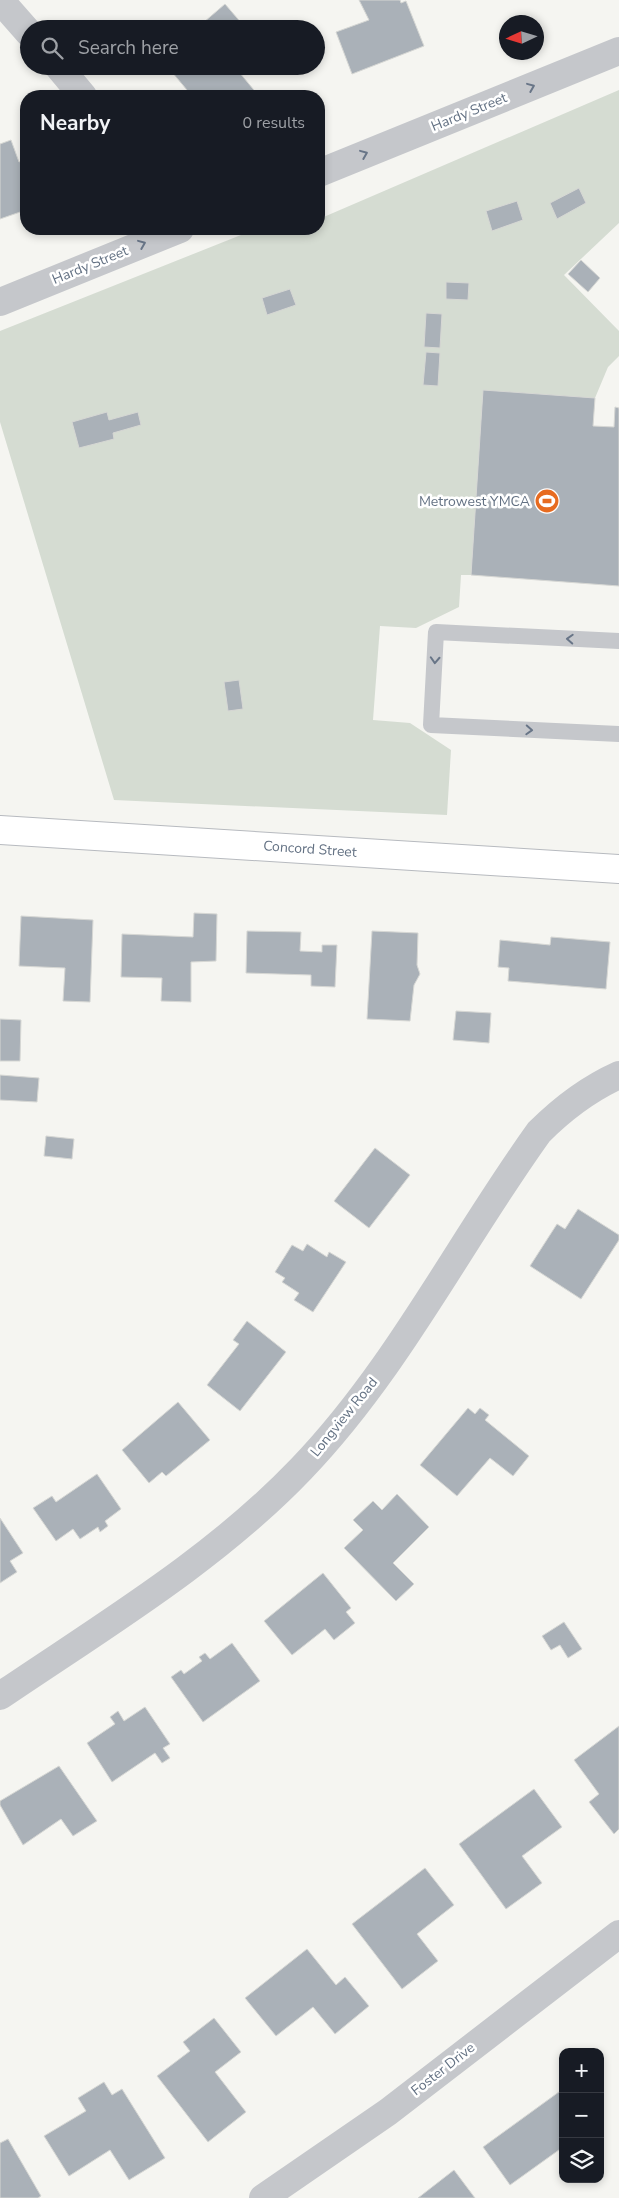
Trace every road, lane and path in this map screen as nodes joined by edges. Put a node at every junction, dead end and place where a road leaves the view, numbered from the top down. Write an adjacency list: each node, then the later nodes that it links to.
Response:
1 (0, 0): 2 (street)
2 (20, 23)
3 (619, 51): 6 (street, Hardy Street, one-way to 3)
4 (66, 75): 5 (street)
5 (78, 90)
6 (325, 171)
7 (162, 235): 8 (street, Hardy Street, one-way to 7)
8 (0, 302)
9 (619, 641): 10 (lane, one-way to 10)
10 (619, 734)
11 (0, 830): 12 (main road, Concord Street)
12 (619, 869)
13 (619, 1075): 14 (street, Longview Road)
14 (0, 1696)
15 (619, 1934): 16 (street, Foster Drive)
16 (264, 2198)

